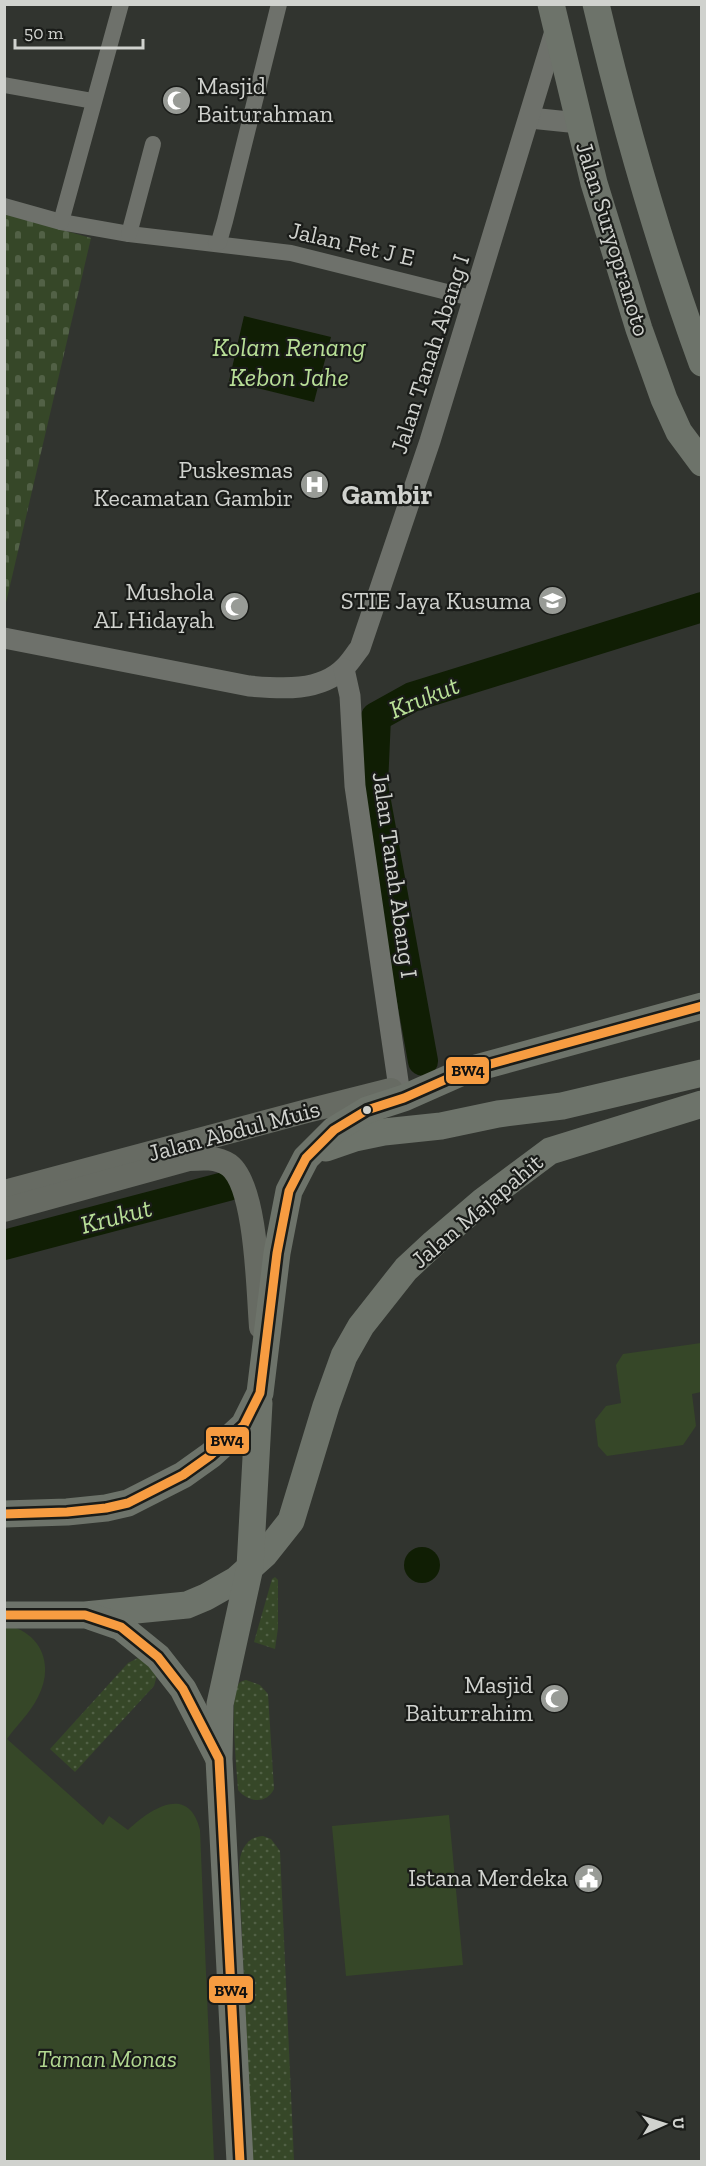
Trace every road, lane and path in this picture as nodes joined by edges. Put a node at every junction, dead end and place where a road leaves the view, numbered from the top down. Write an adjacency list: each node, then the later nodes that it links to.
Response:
1 (121, 4): 6 (street)
2 (279, 4): 13 (street)
3 (596, 4): 15 (main road, Jalan Suryopranoto)
4 (553, 16): 7 (street, Jalan Tanah Abang I); 8 (main road, Jalan Suryopranoto)
5 (4, 85): 6 (street)
6 (93, 101): 11 (street)
7 (530, 118): 8 (street); 14 (street, Jalan Tanah Abang I)
8 (579, 123): 16 (main road, Jalan Suryopranoto)
9 (153, 144): 12 (street)
10 (4, 206): 11 (street, Jalan Fet J E)
11 (61, 222): 12 (street, Jalan Fet J E)
12 (129, 234): 13 (street, Jalan Fet J E)
13 (216, 243): 14 (street, Jalan Fet J E)
14 (475, 299): 18 (street, Jalan Tanah Abang I)
15 (702, 363)
16 (702, 463)
17 (4, 638): 18 (street, Jalan Tanah Abang I)
18 (344, 669): 22 (street, Jalan Tanah Abang I)
19 (702, 1006): 20 (main road)
20 (465, 1071): 22 (main road, Jalan Abdul Muis); 24 (main road)
21 (702, 1073): 24 (main road)
22 (399, 1088): 25 (main road, Jalan Abdul Muis)
23 (702, 1104): 30 (main road, Jalan Majapahit)
24 (306, 1158): 27 (main road)
25 (4, 1192)
26 (4, 1210): 27 (main road, Jalan Abdul Muis)
27 (264, 1356): 28 (main road)
28 (260, 1393): 29 (main road); 30 (main road)
29 (4, 1514)
30 (250, 1567): 31 (main road, Jalan Majapahit); 33 (main road)
31 (85, 1614): 32 (main road, Jalan Majapahit); 33 (main road)
32 (4, 1615)
33 (219, 1760): 34 (main road)
34 (240, 2162)

